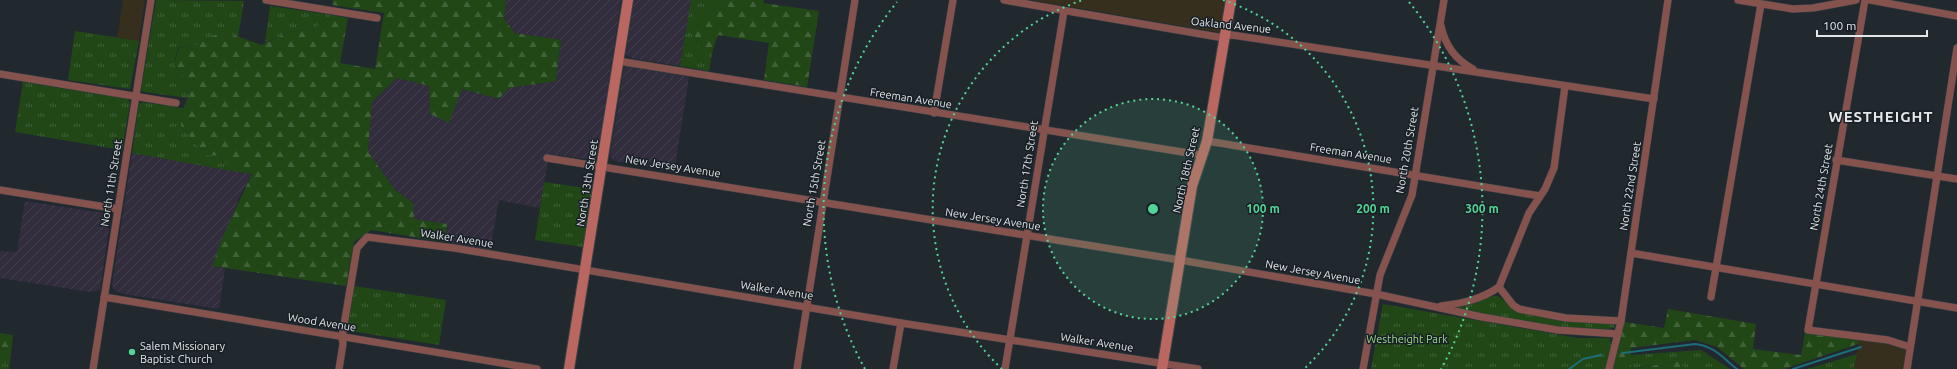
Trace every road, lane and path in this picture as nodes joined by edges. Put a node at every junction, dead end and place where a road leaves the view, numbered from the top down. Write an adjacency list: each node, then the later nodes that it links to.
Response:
1 (151, 0): 25 (street, North 11th Street)
2 (266, 0): 17 (street)
3 (628, 0): 20 (street, North 13th Street)
4 (855, 0): 26 (street, North 15th Street)
5 (953, 0): 29 (street)
6 (1004, 0): 15 (street, Oakland Avenue)
7 (1231, 0): 18 (street, North 18th Street)
8 (1738, 0): 14 (street)
9 (1856, 0): 14 (street)
10 (1865, 0): 34 (street, North 24th Street)
11 (1870, 0): 16 (street)
12 (1669, 2): 27 (street, North 22nd Street)
13 (1443, 3): 21 (street, North 20th Street); 22 (street, Oakland Avenue)
14 (1760, 4): 46 (street)
15 (1064, 11): 18 (street, Oakland Avenue); 30 (street, North 17th Street)
16 (1957, 16)
17 (377, 18)
18 (1225, 36): 21 (street, Oakland Avenue); 31 (street, North 18th Street)
19 (1957, 48): 37 (street)
20 (618, 61): 26 (street, Freeman Avenue); 35 (street, North 13th Street)
21 (1433, 66): 22 (street, Oakland Avenue); 36 (street, North 20th Street)
22 (1479, 71): 24 (street, Oakland Avenue)
23 (0, 74): 25 (street)
24 (1565, 86): 27 (street, Oakland Avenue); 40 (street)
25 (136, 96): 28 (street); 42 (street, North 11th Street)
26 (840, 98): 29 (street, Freeman Avenue); 41 (street, North 15th Street)
27 (1654, 99): 44 (street, North 22nd Street)
28 (176, 103)
29 (934, 113): 30 (street, Freeman Avenue)
30 (1044, 131): 32 (street, Freeman Avenue); 43 (street, North 17th Street)
31 (1206, 141): 32 (street, North 18th Street); 36 (street, Freeman Avenue)
32 (1201, 155): 45 (street, North 18th Street)
33 (547, 158): 35 (street, New Jersey Avenue)
34 (1836, 160): 37 (street); 48 (street, North 24th Street)
35 (602, 166): 41 (street, New Jersey Avenue); 47 (street, North 13th Street)
36 (1416, 175): 40 (street, Freeman Avenue); 50 (street, North 20th Street)
37 (1936, 176): 38 (street); 53 (street)
38 (1957, 180)
39 (0, 190): 42 (street)
40 (1540, 196): 49 (street)
41 (822, 202): 43 (street, New Jersey Avenue); 54 (street, North 15th Street)
42 (118, 209): 51 (street, North 11th Street)
43 (1027, 235): 45 (street, New Jersey Avenue); 61 (street, North 17th Street)
44 (1631, 253): 46 (street); 57 (street, North 22nd Street)
45 (1180, 260): 50 (street, New Jersey Avenue); 63 (street, North 18th Street)
46 (1716, 267): 48 (street); 52 (street)
47 (585, 269): 54 (street, Walker Avenue); 60 (street, Walker Avenue); 67 (street, North 13th Street)
48 (1816, 284): 53 (street); 62 (street, North 24th Street)
49 (1499, 287): 55 (street, New Jersey Avenue); 57 (street)
50 (1376, 294): 55 (street, New Jersey Avenue); 72 (street, North 20th Street)
51 (104, 297): 60 (street, Wood Avenue); 64 (street, North 11th Street)
52 (1711, 297)
53 (1918, 301): 56 (street); 62 (street)
54 (807, 306): 58 (street, Walker Avenue); 68 (street, North 15th Street)
55 (1434, 307): 59 (street, New Jersey Avenue)
56 (1957, 308)
57 (1621, 321): 59 (street, North 22nd Street)
58 (901, 323): 61 (street, Walker Avenue); 69 (street)
59 (1618, 334): 73 (street, North 22nd Street)
60 (342, 336): 65 (street); 66 (street, Wood Avenue)
61 (1010, 340): 63 (street, Walker Avenue); 70 (street, North 17th Street)
62 (1910, 347): 74 (street)
63 (1162, 366): 71 (street, Walker Avenue)
64 (93, 369)
65 (339, 369)
66 (537, 369)
67 (569, 369)
68 (797, 369)
69 (893, 369)
70 (1005, 369)
71 (1198, 369)
72 (1363, 369)
73 (1609, 369)
74 (1907, 369)

